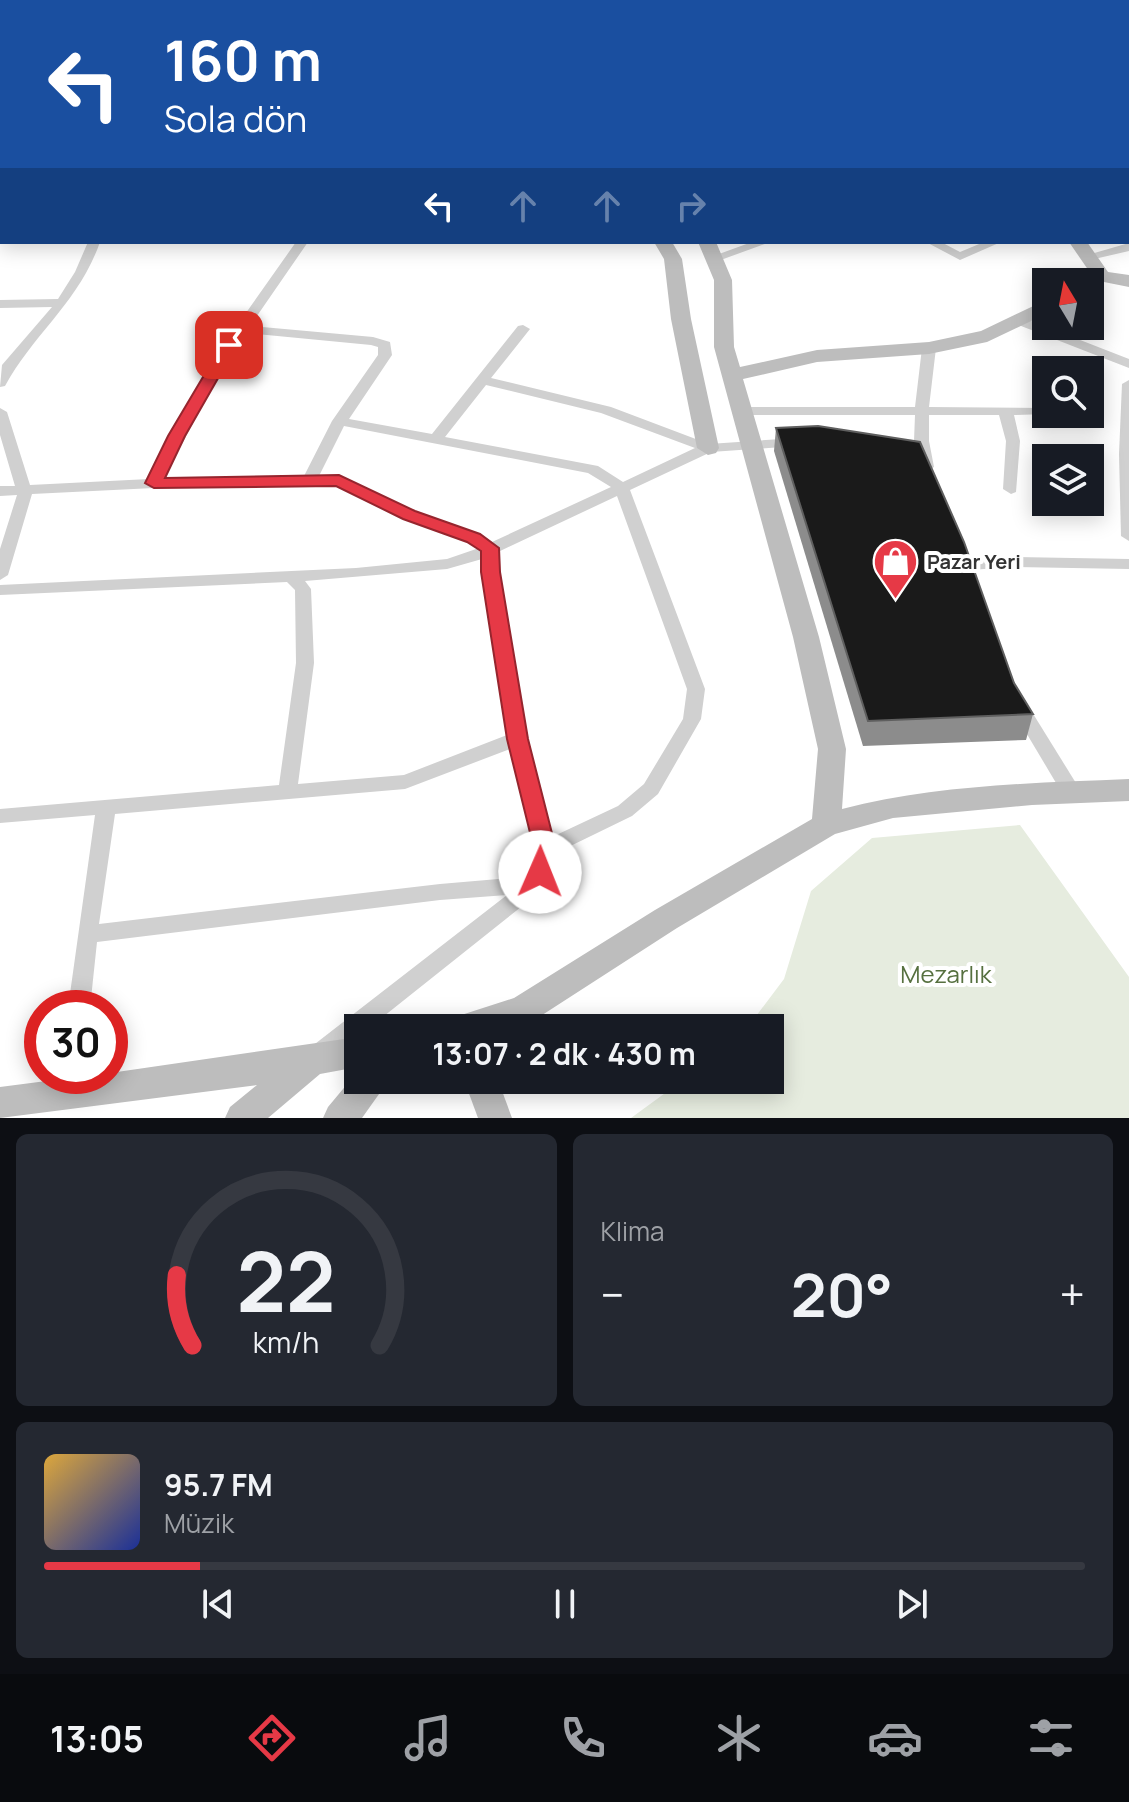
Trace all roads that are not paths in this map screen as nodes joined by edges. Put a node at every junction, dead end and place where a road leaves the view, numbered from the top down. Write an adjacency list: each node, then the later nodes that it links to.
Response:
1 (93, 244): 13 (street)
2 (301, 244): 17 (street)
3 (664, 244): 34 (main road)
4 (750, 244): 9 (street)
5 (936, 244): 6 (street)
6 (990, 244)
7 (1129, 247): 8 (street)
8 (1084, 249): 10 (main road)
9 (710, 250): 22 (main road)
10 (1092, 268)
11 (1104, 279): 12 (main road)
12 (1129, 281)
13 (61, 303): 14 (street); 21 (street)
14 (0, 304)
15 (1032, 314): 16 (main road)
16 (1021, 321): 19 (main road); 20 (street)
17 (240, 329): 30 (street); 36 (street)
18 (523, 329): 23 (street)
19 (929, 348): 22 (main road); 26 (street)
20 (1129, 364)
21 (1, 375)
22 (733, 375): 25 (main road)
23 (482, 380): 31 (street); 34 (street)
24 (1129, 384): 42 (street)
25 (744, 411): 26 (street); 33 (main road)
26 (923, 411): 29 (street); 37 (street)
27 (0, 412): 39 (street)
28 (1032, 412): 29 (street)
29 (1006, 413): 40 (street)
30 (339, 421): 31 (street); 35 (street)
31 (436, 439): 38 (street)
32 (811, 442): 33 (street)
33 (753, 443): 34 (street); 56 (main road)
34 (708, 448): 38 (street)
35 (309, 480): 36 (street); 43 (street)
36 (154, 483): 39 (street)
37 (935, 486)
38 (621, 487): 43 (street); 57 (street)
39 (24, 489): 41 (street); 46 (street)
40 (1011, 489)
41 (0, 491)
42 (1129, 536)
43 (490, 548): 47 (street); 50 (street)
44 (1129, 564): 45 (street)
45 (969, 565)
46 (0, 575)
47 (291, 576): 48 (street); 52 (street)
48 (0, 590)
49 (1014, 693): 53 (street)
50 (517, 739): 52 (street); 57 (street)
51 (1129, 790): 53 (main road)
52 (288, 791): 54 (street)
53 (1072, 793): 56 (main road)
54 (106, 807): 55 (street); 59 (street)
55 (0, 816)
56 (826, 825): 61 (main road)
57 (545, 849): 58 (street)
58 (528, 885): 59 (street); 63 (street)
59 (87, 934): 60 (street)
60 (81, 990)
61 (508, 1014)
62 (344, 1054): 63 (main road)
63 (311, 1060): 64 (main road); 69 (main road)
64 (128, 1079)
65 (36, 1094): 68 (main road)
66 (360, 1094): 70 (main road)
67 (486, 1094): 71 (main road)
68 (0, 1103)
69 (242, 1118)
70 (340, 1118)
71 (495, 1118)

